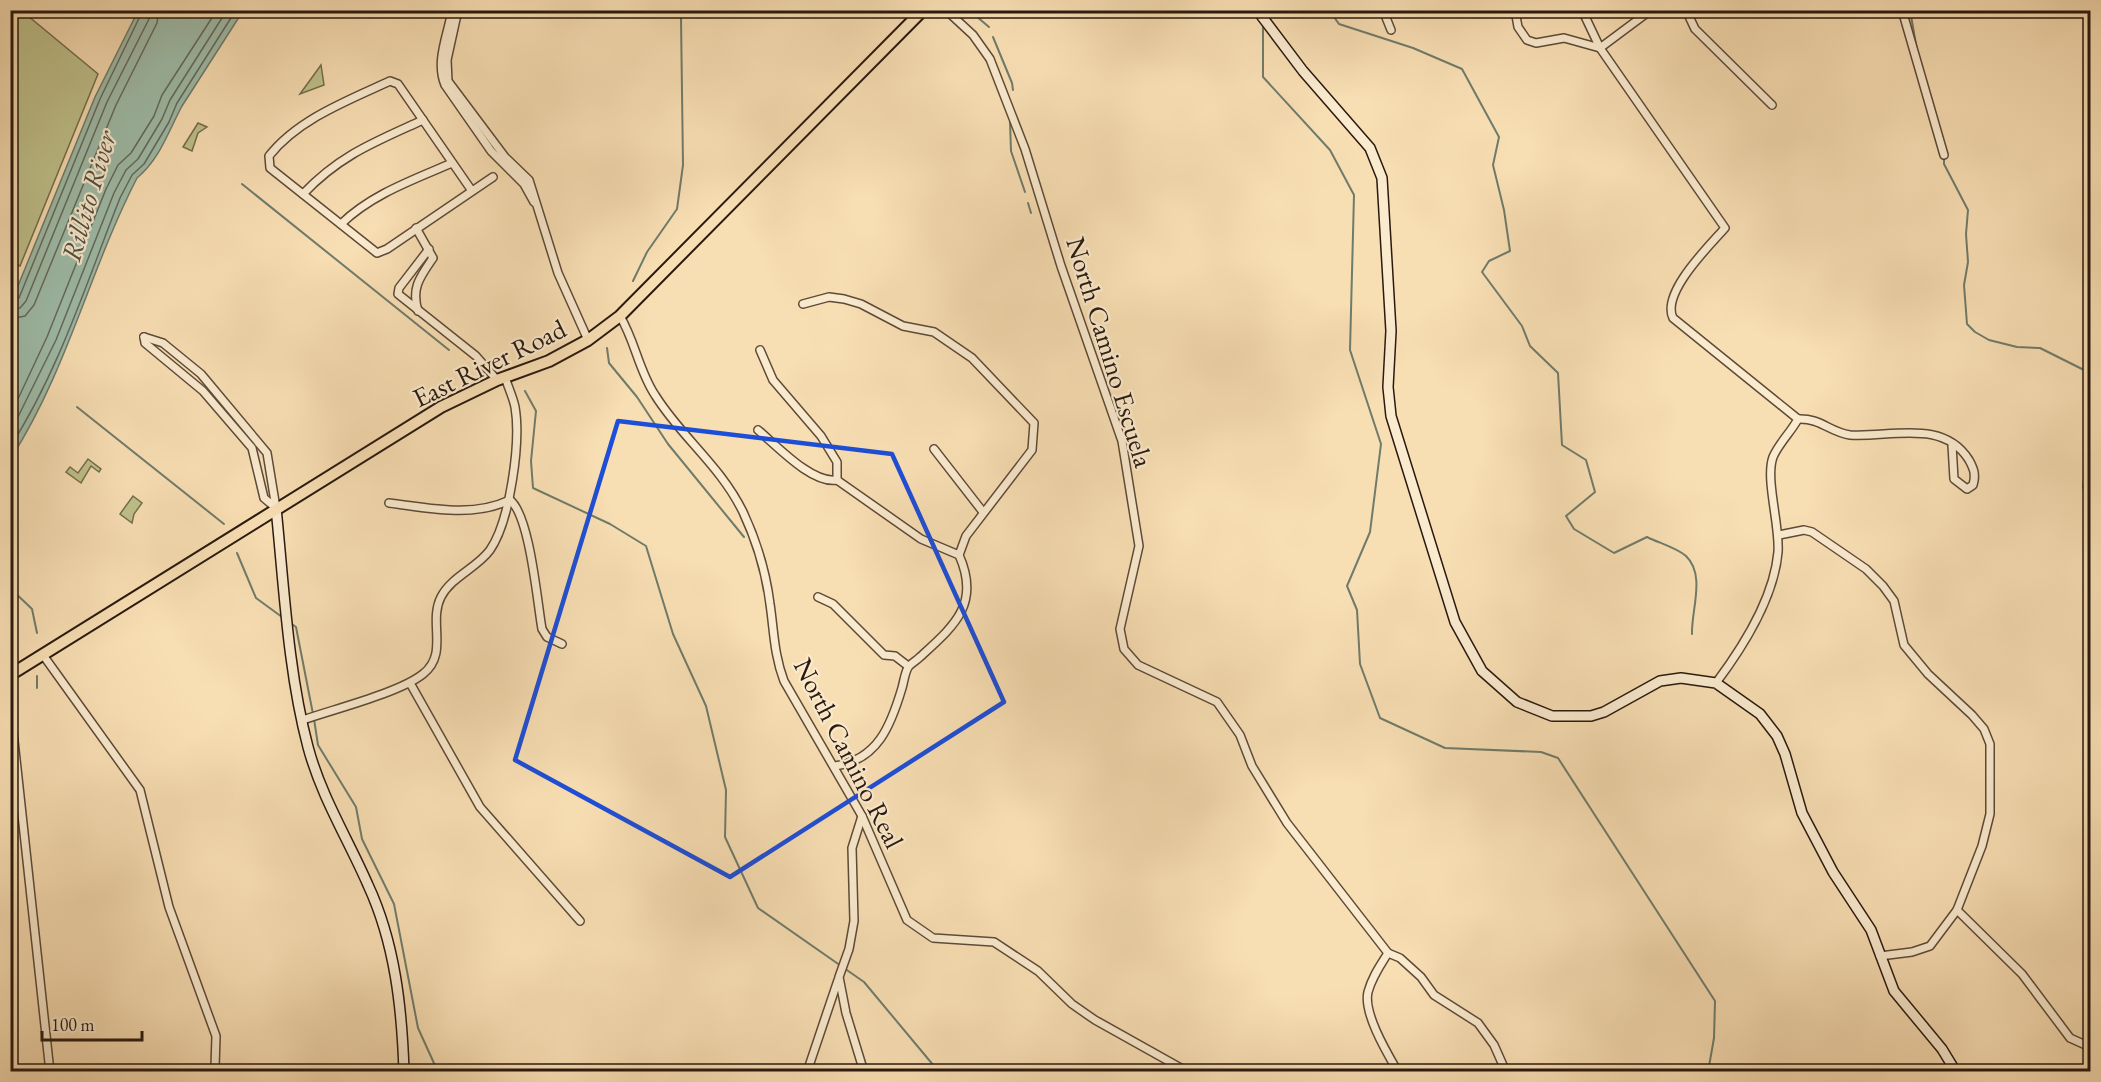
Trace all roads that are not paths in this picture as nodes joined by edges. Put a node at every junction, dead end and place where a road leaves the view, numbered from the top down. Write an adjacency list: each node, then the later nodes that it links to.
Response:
1 (452, 10): 23 (street)
2 (458, 10): 23 (street)
3 (923, 10): 29 (main road, East River Road)
4 (946, 10): 57 (street, North Camino Escuela)
5 (1383, 10): 14 (street)
6 (1515, 10): 15 (street)
7 (1582, 10): 15 (street)
8 (1651, 10): 15 (street)
9 (1686, 10): 16 (street)
10 (1902, 10): 18 (street)
11 (2083, 10): 13 (street)
12 (1260, 14): 50 (main road)
13 (2091, 21)
14 (1391, 30)
15 (1600, 48): 33 (street)
16 (1772, 105)
17 (423, 120): 19 (street); 22 (street); 22 (street)
18 (1944, 155)
19 (452, 163): 21 (street); 24 (street)
20 (493, 177): 21 (street)
21 (472, 191): 25 (street)
22 (303, 194): 24 (street)
23 (534, 202): 30 (street)
24 (341, 224): 25 (street)
25 (416, 228): 26 (street)
26 (429, 249): 28 (street); 28 (street)
27 (803, 304): 41 (street)
28 (418, 311): 32 (street)
29 (620, 316): 30 (main road, East River Road); 53 (street, North Camino Real)
30 (588, 340): 32 (main road, East River Road)
31 (760, 350): 37 (street)
32 (501, 378): 38 (street); 40 (main road, East River Road)
33 (1798, 418): 35 (street); 42 (street)
34 (758, 430): 37 (street)
35 (1952, 445): 35 (street)
36 (934, 449): 41 (street)
37 (837, 480): 43 (street)
38 (510, 500): 39 (street); 45 (street); 49 (street)
39 (389, 503)
40 (276, 508): 40 (street); 46 (main road, East River Road); 52 (main road)
41 (983, 512): 43 (street)
42 (1779, 535): 50 (street); 55 (street)
43 (959, 555): 47 (street)
44 (818, 597): 47 (street)
45 (562, 644)
46 (43, 655): 48 (main road, East River Road); 62 (street)
47 (909, 666): 53 (street)
48 (10, 675)
49 (410, 683): 52 (street); 56 (street)
50 (1716, 683): 58 (main road)
51 (10, 704): 61 (street)
52 (303, 720): 63 (main road)
53 (835, 766): 54 (street, North Camino Real)
54 (862, 816): 59 (street); 66 (street, North Camino Real)
55 (1957, 910): 58 (street); 60 (street)
56 (580, 921)
57 (1388, 953): 67 (street); 68 (street, North Camino Escuela)
58 (1880, 956): 69 (main road)
59 (839, 977): 64 (street); 65 (street)
60 (2091, 1047)
61 (50, 1071)
62 (212, 1071)
63 (404, 1071)
64 (807, 1071)
65 (864, 1071)
66 (1188, 1071)
67 (1398, 1071)
68 (1506, 1071)
69 (1956, 1071)

